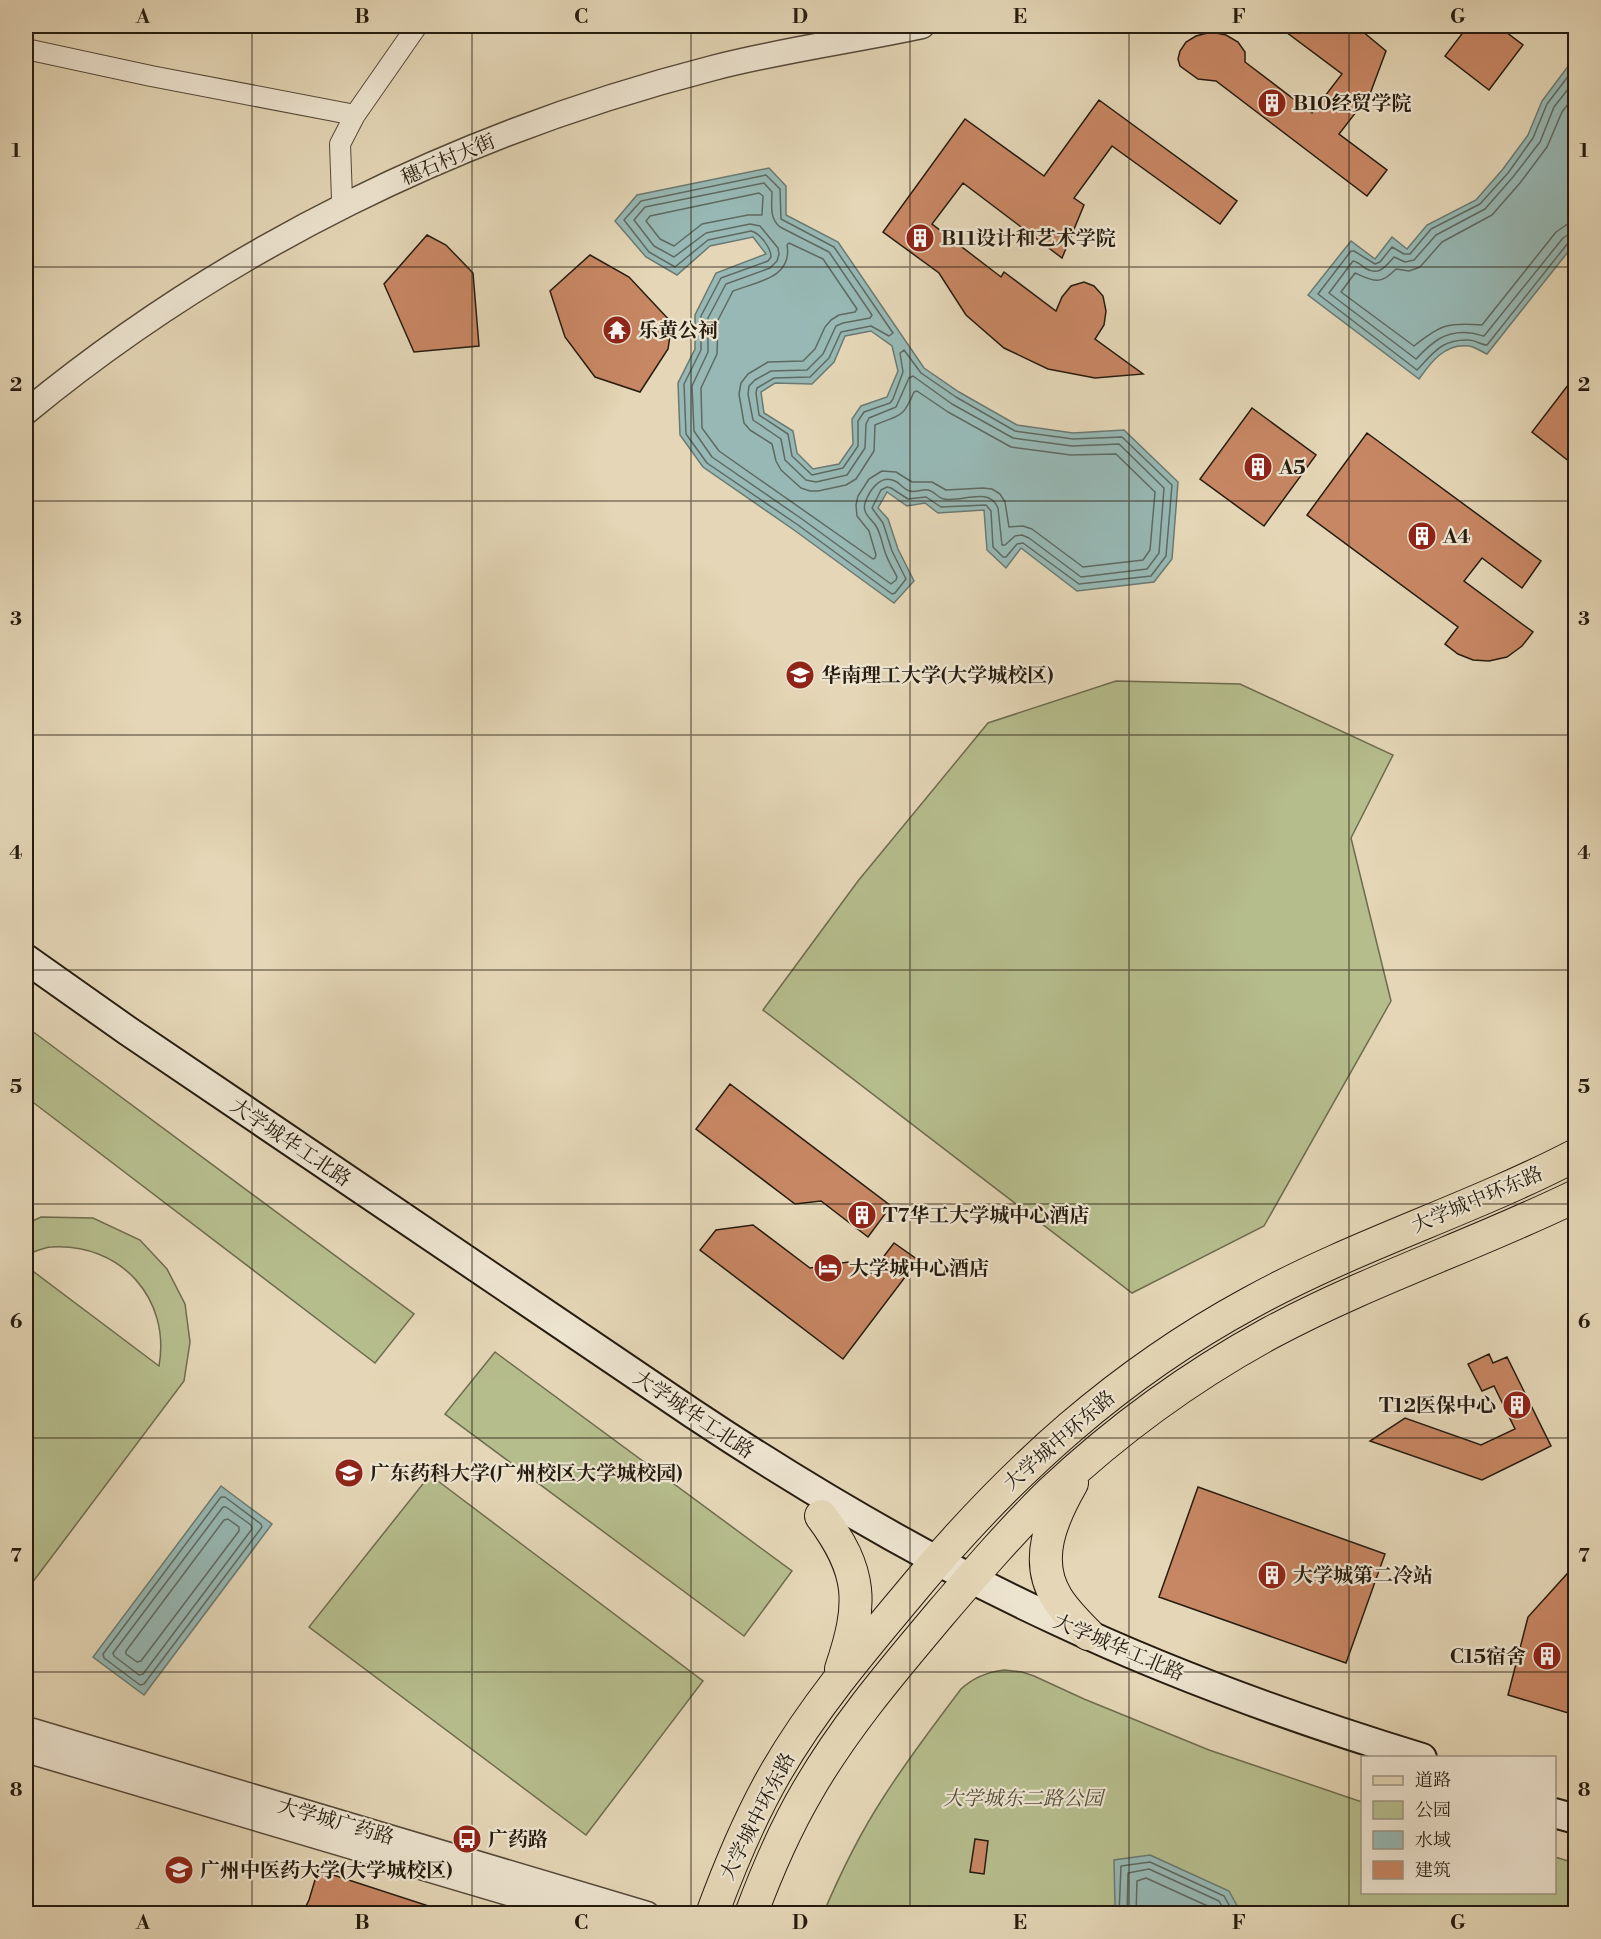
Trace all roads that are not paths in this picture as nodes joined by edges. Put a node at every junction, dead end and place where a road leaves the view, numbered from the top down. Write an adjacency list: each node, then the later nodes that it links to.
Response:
1 (417, 26): 4 (street)
2 (922, 26): 6 (street, 穗石村大街)
3 (26, 50): 4 (street)
4 (355, 115): 5 (street)
5 (342, 199)
6 (26, 412)
7 (26, 959): 13 (main road, 大学城华工北路)
8 (26, 980): 12 (main road, 大学城华工北路)
9 (1575, 1155): 13 (main road, 大学城中环东路)
10 (1575, 1196): 11 (main road, 大学城中环东路)
11 (1086, 1460): 14 (main road, 大学城中环东路); 15 (main road)
12 (821, 1516): 13 (main road, 大学城华工北路); 16 (main road)
13 (931, 1568): 14 (main road, 大学城华工北路); 16 (main road, 大学城中环东路)
14 (965, 1585): 15 (main road, 大学城华工北路); 20 (main road, 大学城华工北路); 28 (main road, 大学城中环东路)
15 (1088, 1634): 19 (main road, 大学城华工北路)
16 (836, 1683): 27 (main road, 大学城中环东路)
17 (26, 1730): 26 (street, 大学城广药路)
18 (26, 1750): 25 (street, 大学城广药路)
19 (1416, 1756)
20 (1361, 1757)
21 (1556, 1795): 22 (main road)
22 (1575, 1800)
23 (1556, 1813): 24 (main road)
24 (1575, 1818)
25 (579, 1914)
26 (647, 1914)
27 (712, 1914)
28 (751, 1914)

